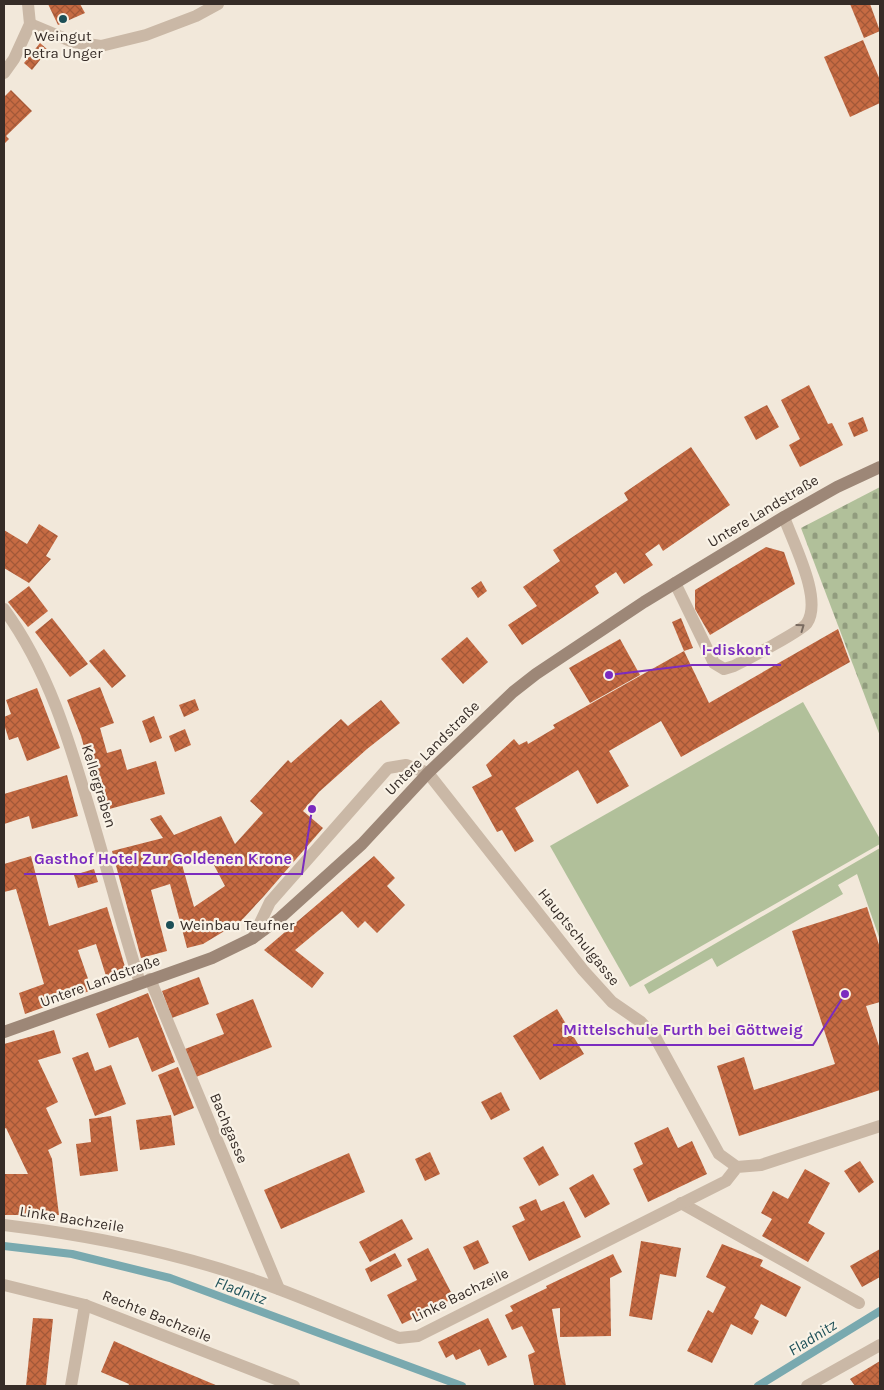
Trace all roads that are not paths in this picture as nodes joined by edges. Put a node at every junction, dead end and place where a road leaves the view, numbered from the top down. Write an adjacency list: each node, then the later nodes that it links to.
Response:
1 (28, 4): 3 (street)
2 (218, 4): 3 (street)
3 (30, 24): 4 (street)
4 (4, 73)
5 (880, 467): 6 (street, Untere Landstraße)
6 (784, 517): 7 (street, Untere Landstraße); 7 (street, one-way to 6)
7 (675, 583): 9 (street, Untere Landstraße)
8 (4, 609): 11 (street, Kellergraben)
9 (428, 773): 10 (street, Untere Landstraße); 10 (street); 14 (street, Hauptschulgasse)
10 (252, 938): 11 (street, Untere Landstraße)
11 (145, 981): 12 (street, Untere Landstraße); 18 (street, Bachgasse)
12 (4, 1032)
13 (880, 1126): 14 (street)
14 (736, 1167): 15 (street, Linke Bachzeile)
15 (681, 1203): 18 (street, Linke Bachzeile); 19 (street)
16 (4, 1225): 18 (street, Linke Bachzeile)
17 (4, 1285): 20 (street, Rechte Bachzeile)
18 (279, 1289)
19 (859, 1303)
20 (85, 1304): 22 (street); 23 (street, Rechte Bachzeile)
21 (880, 1345): 24 (street)
22 (71, 1386)
23 (294, 1386)
24 (807, 1386)

